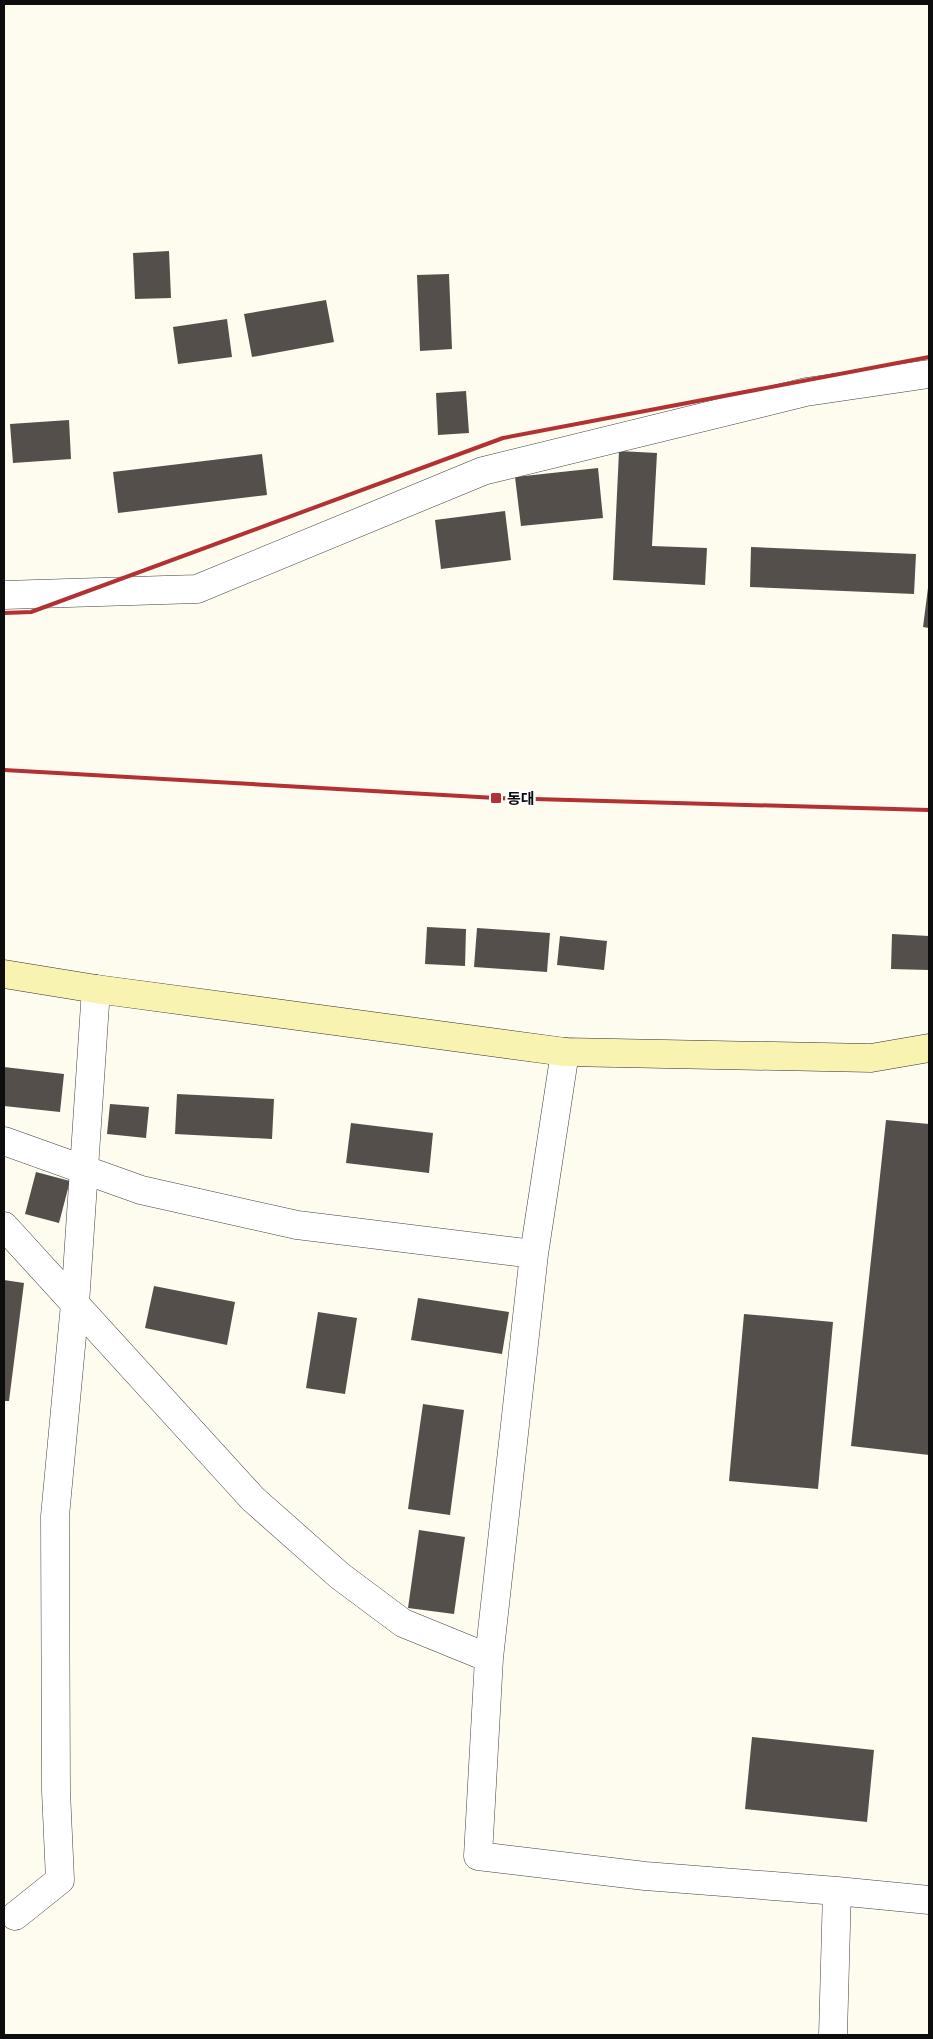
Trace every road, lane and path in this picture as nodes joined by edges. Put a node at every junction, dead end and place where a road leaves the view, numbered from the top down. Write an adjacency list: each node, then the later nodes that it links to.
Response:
1 (929, 374): 2 (street)
2 (4, 595)
3 (4, 974): 4 (street)
4 (96, 989): 6 (street); 8 (street)
5 (929, 1048): 6 (street)
6 (565, 1052): 10 (street)
7 (4, 1141): 8 (street)
8 (82, 1169): 10 (street); 11 (street)
9 (4, 1226): 11 (street)
10 (534, 1254): 12 (street)
11 (75, 1304): 12 (street); 15 (street)
12 (489, 1658): 13 (street)
13 (837, 1891): 14 (street); 16 (street)
14 (929, 1900)
15 (15, 1916)
16 (832, 2035)

